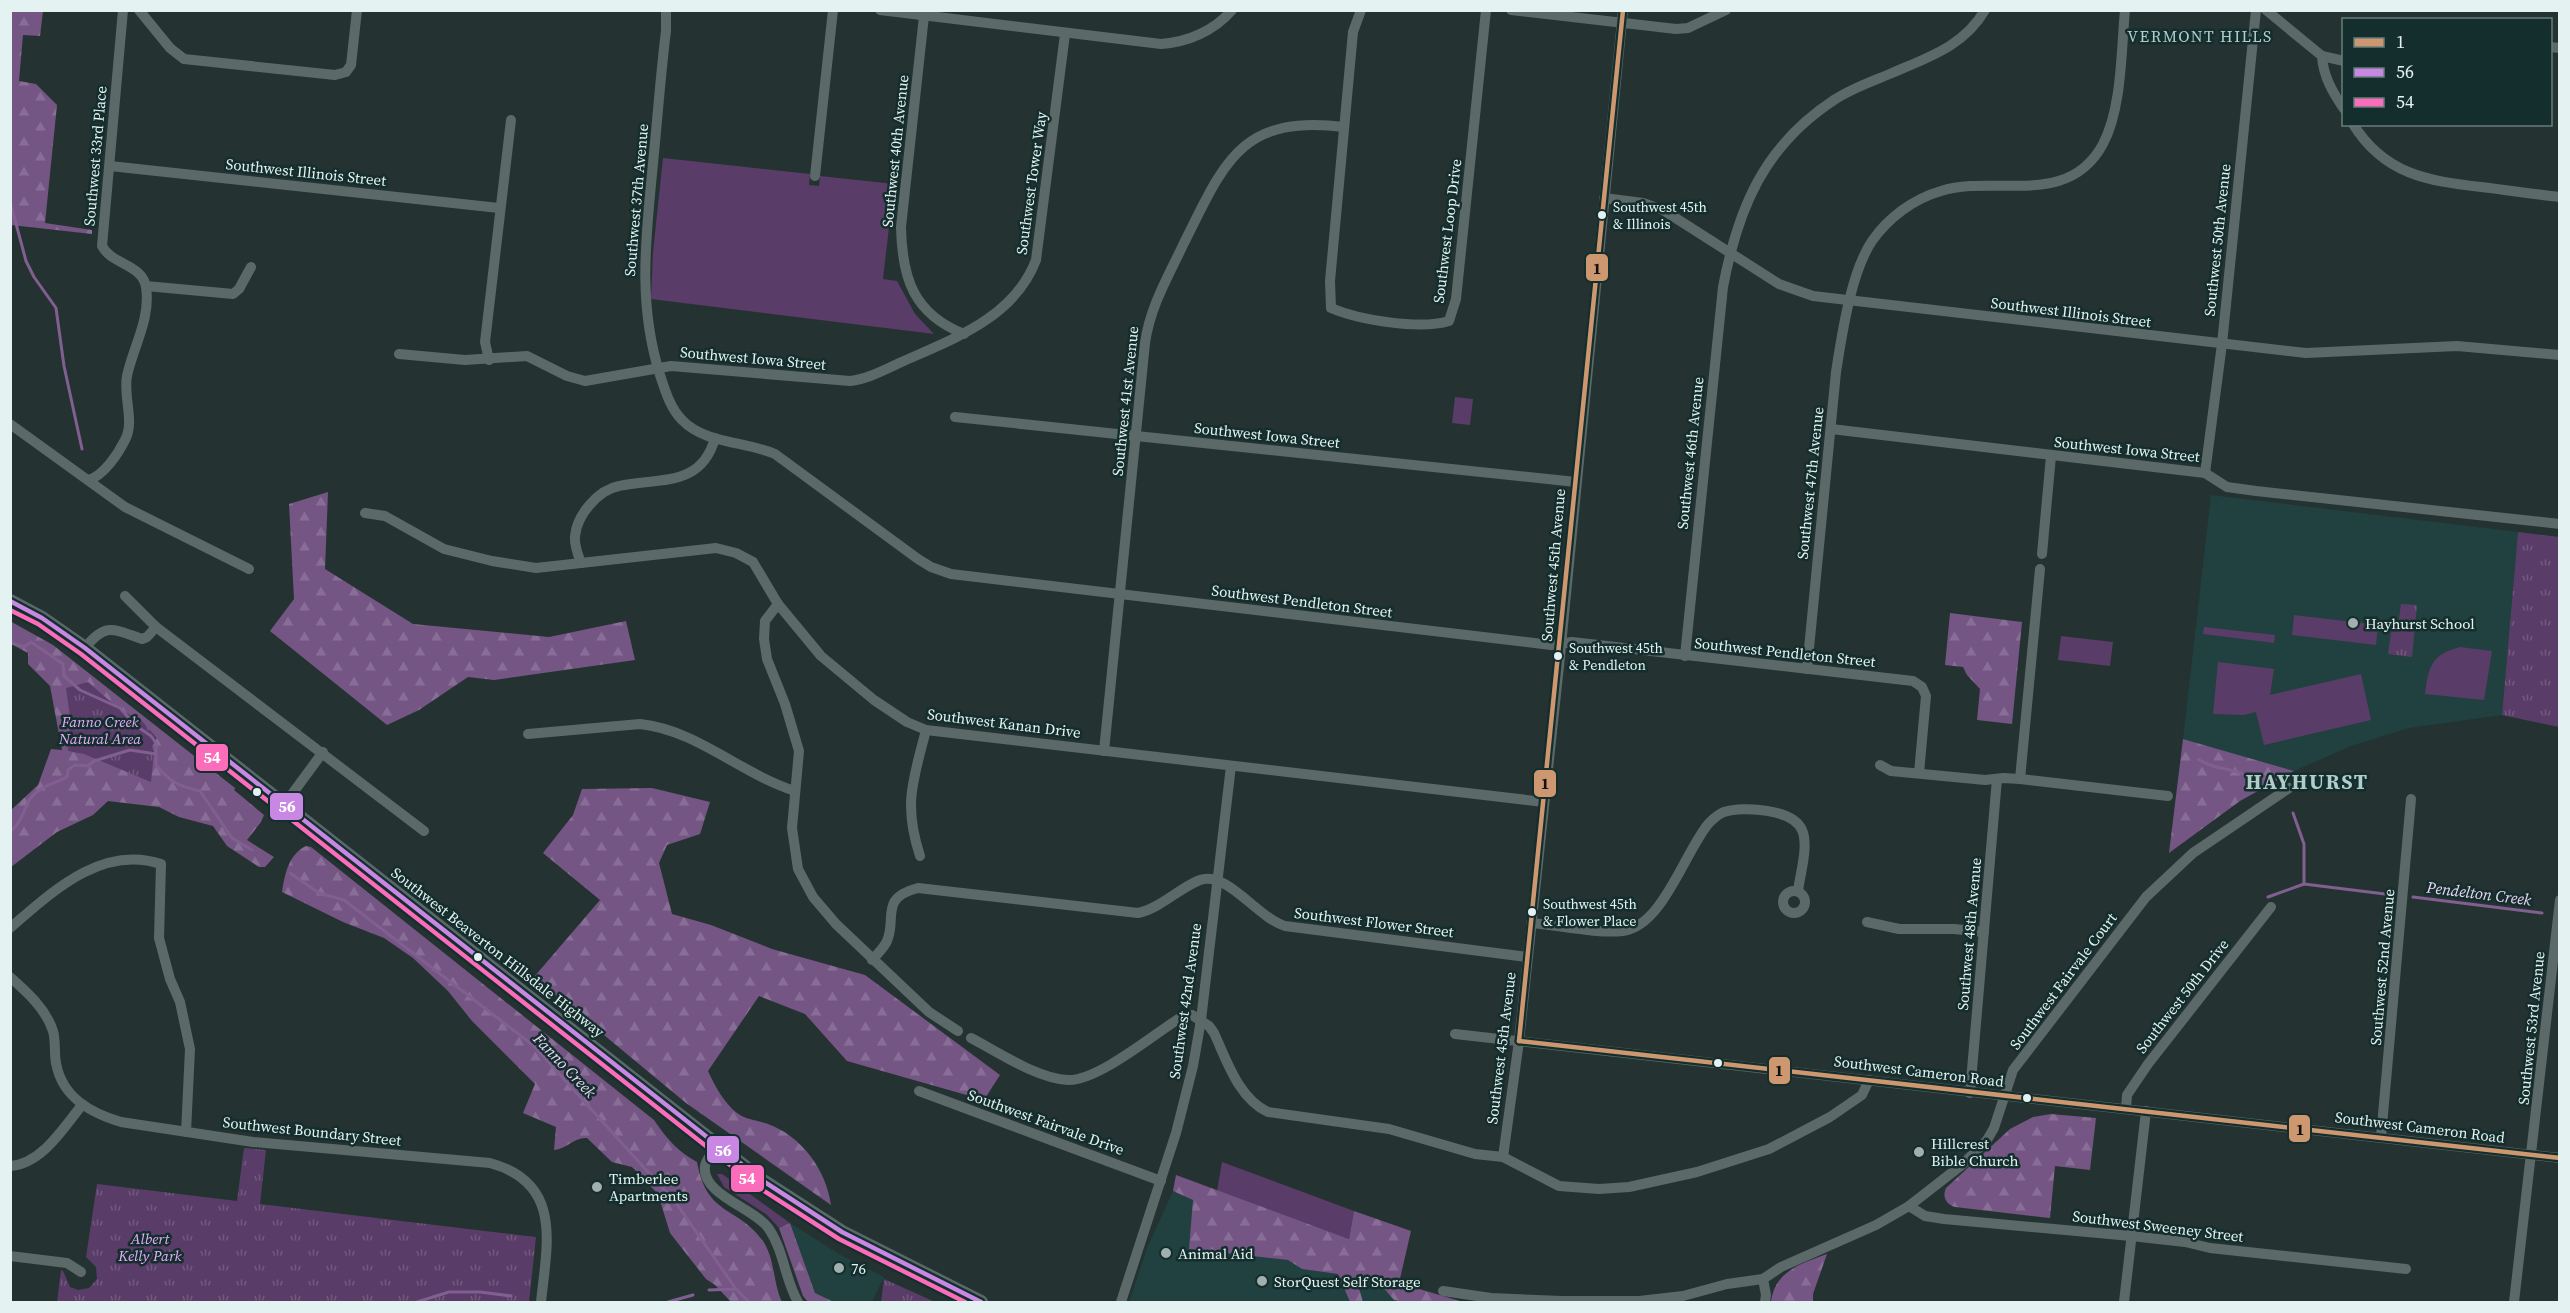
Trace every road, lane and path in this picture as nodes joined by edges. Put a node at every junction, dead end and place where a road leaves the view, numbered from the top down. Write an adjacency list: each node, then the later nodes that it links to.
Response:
1 (123, 10): 25 (street, Southwest 33rd Place)
2 (139, 10): 3 (street)
3 (357, 10)
4 (666, 10): 39 (street, Southwest 37th Avenue)
5 (833, 10): 26 (street)
6 (880, 10): 16 (street)
7 (1232, 10): 18 (street)
8 (1361, 10): 24 (street, Southwest Loop Drive)
9 (1486, 10): 24 (street, Southwest Loop Drive)
10 (1510, 10): 17 (street)
11 (1726, 10): 17 (street)
12 (1985, 10): 30 (street, Southwest 46th Avenue)
13 (2126, 10): 33 (street, Southwest 47th Avenue)
14 (2256, 10): 35 (street, Southwest 50th Avenue)
15 (2266, 10): 19 (street)
16 (924, 16): 18 (street); 34 (street, Southwest 40th Avenue)
17 (1623, 16): 28 (street, Southwest 45th Avenue)
18 (1065, 34): 34 (street, Southwest Tower Way)
19 (2322, 56): 20 (street); 21 (street)
20 (2342, 61)
21 (2342, 107)
22 (512, 120): 29 (street)
23 (2354, 126): 27 (street)
24 (1344, 127): 44 (street, Southwest 41st Avenue)
25 (110, 166): 29 (street, Southwest Illinois Street); 32 (street, Southwest 33rd Place)
26 (815, 176)
27 (2559, 197)
28 (1605, 198): 30 (street, Southwest Illinois Street); 49 (street, Southwest 45th Avenue)
29 (499, 208): 38 (street)
30 (1729, 253): 33 (street, Southwest Illinois Street); 63 (street, Southwest 46th Avenue)
31 (251, 267): 32 (street)
32 (146, 286): 48 (street)
33 (1850, 301): 35 (street, Southwest Illinois Street); 43 (street, Southwest 47th Avenue)
34 (964, 334): 40 (street, Southwest Tower Way)
35 (2222, 344): 37 (street, Southwest Illinois Street); 47 (street, Southwest 50th Avenue)
36 (399, 354): 38 (street, Southwest Iowa Street)
37 (2559, 355)
38 (489, 360): 39 (street, Southwest Iowa Street)
39 (658, 368): 40 (street, Southwest Iowa Street); 45 (street, Southwest 37th Avenue)
40 (860, 380)
41 (955, 417): 44 (street, Southwest Iowa Street)
42 (10, 424): 48 (street)
43 (1831, 429): 46 (street, Southwest Iowa Street); 64 (street, Southwest 47th Avenue)
44 (1136, 437): 49 (street, Southwest Iowa Street); 56 (street, Southwest 41st Avenue)
45 (715, 438): 53 (street); 56 (street, Southwest Pendleton Street)
46 (2051, 456): 47 (street, Southwest Iowa Street); 52 (street)
47 (2205, 473): 51 (street, Southwest Iowa Street)
48 (89, 480): 54 (street)
49 (1576, 482): 61 (street, Southwest 45th Avenue)
50 (365, 513): 53 (street, Southwest Kanan Drive)
51 (2559, 524)
52 (2042, 554)
53 (580, 563): 59 (street, Southwest Kanan Drive)
54 (249, 569)
55 (2040, 569): 73 (street)
56 (1121, 595): 61 (street, Southwest Pendleton Street); 67 (street, Southwest 41st Avenue)
57 (125, 596): 60 (street)
58 (10, 602): 62 (main road, Southwest Beaverton Hillsdale Highway)
59 (778, 604): 65 (street, Southwest Kanan Drive); 75 (street)
60 (156, 627): 62 (street); 68 (street)
61 (1561, 643): 63 (street, Southwest Pendleton Street); 78 (street, Southwest 45th Avenue)
62 (85, 648): 79 (main road, Southwest Beaverton Hillsdale Highway)
63 (1685, 656): 64 (street, Southwest Pendleton Street)
64 (1807, 669): 71 (street, Southwest Pendleton Street)
65 (926, 730): 67 (street, Southwest Kanan Drive); 81 (street)
66 (528, 734): 75 (street)
67 (1104, 751): 70 (street, Southwest Kanan Drive)
68 (323, 752): 79 (street); 80 (street)
69 (1880, 765): 71 (street)
70 (1231, 766): 78 (street, Southwest Kanan Drive); 82 (street, Southwest 42nd Avenue)
71 (1919, 773): 72 (street)
72 (1997, 778): 73 (street); 89 (street, Southwest 48th Avenue)
73 (2020, 779): 76 (street)
74 (2289, 788): 101 (street, Southwest Fairvale Court)
75 (795, 791): 91 (street)
76 (2168, 796)
77 (2411, 799): 106 (street, Southwest 52nd Avenue)
78 (1544, 802): 87 (street, Southwest 45th Avenue)
79 (284, 805): 107 (main road, Southwest Beaverton Hillsdale Highway)
80 (424, 831)
81 (920, 856)
82 (1217, 880): 90 (street, Southwest Flower Street); 91 (street); 93 (street, Southwest 42nd Avenue)
83 (1798, 891): 87 (street)
84 (2559, 900): 108 (street, Southwest 53rd Avenue)
85 (2271, 907): 103 (street, Southwest 50th Drive)
86 (1867, 922): 89 (street)
87 (1531, 923): 90 (street, Southwest 45th Avenue)
88 (10, 928): 105 (street)
89 (1984, 932): 100 (street, Southwest 48th Avenue)
90 (1527, 957): 97 (street, Southwest 45th Avenue)
91 (872, 960): 94 (street)
92 (10, 977): 102 (street)
93 (1201, 1020): 96 (street); 109 (street); 112 (street, Southwest 42nd Avenue)
94 (958, 1031)
95 (1455, 1034): 97 (street, Southwest Cameron Road)
96 (971, 1038)
97 (1519, 1041): 98 (street, Southwest Cameron Road); 109 (street, Southwest 45th Avenue)
98 (1869, 1080): 100 (street, Southwest Cameron Road); 109 (street)
99 (919, 1091): 112 (street, Southwest Fairvale Drive)
100 (1970, 1093): 101 (street, Southwest Cameron Road)
101 (2006, 1096): 103 (street, Southwest Cameron Road); 113 (street, Southwest Fairvale Court)
102 (82, 1105): 105 (street, Southwest Boundary Street); 111 (street)
103 (2126, 1109): 104 (street, Southwest Cameron Road)
104 (2146, 1111): 106 (street, Southwest Cameron Road); 114 (street)
105 (186, 1132): 121 (street, Southwest Boundary Street)
106 (2381, 1137): 108 (street, Southwest Cameron Road)
107 (717, 1146): 122 (street); 123 (main road, Southwest Beaverton Hillsdale Highway)
108 (2532, 1155): 110 (street, Southwest Cameron Road); 127 (street, Southwest 53rd Avenue)
109 (1503, 1157)
110 (2559, 1158)
111 (10, 1166)
112 (1161, 1181): 124 (street, Southwest 42nd Avenue)
113 (1909, 1206): 114 (street, Southwest Sweeney Street); 118 (street, Southwest Fairvale Court)
114 (2131, 1236): 116 (street, Southwest Sweeney Street); 126 (street)
115 (10, 1256): 117 (street)
116 (2406, 1269)
117 (81, 1272)
118 (1763, 1279): 120 (street, Southwest Fairvale Court); 125 (street)
119 (1443, 1291): 120 (street, Southwest Fairvale Court)
120 (1491, 1300)
121 (541, 1302)
122 (798, 1302)
123 (981, 1302)
124 (1121, 1302)
125 (1765, 1302)
126 (2124, 1302)
127 (2514, 1302)

